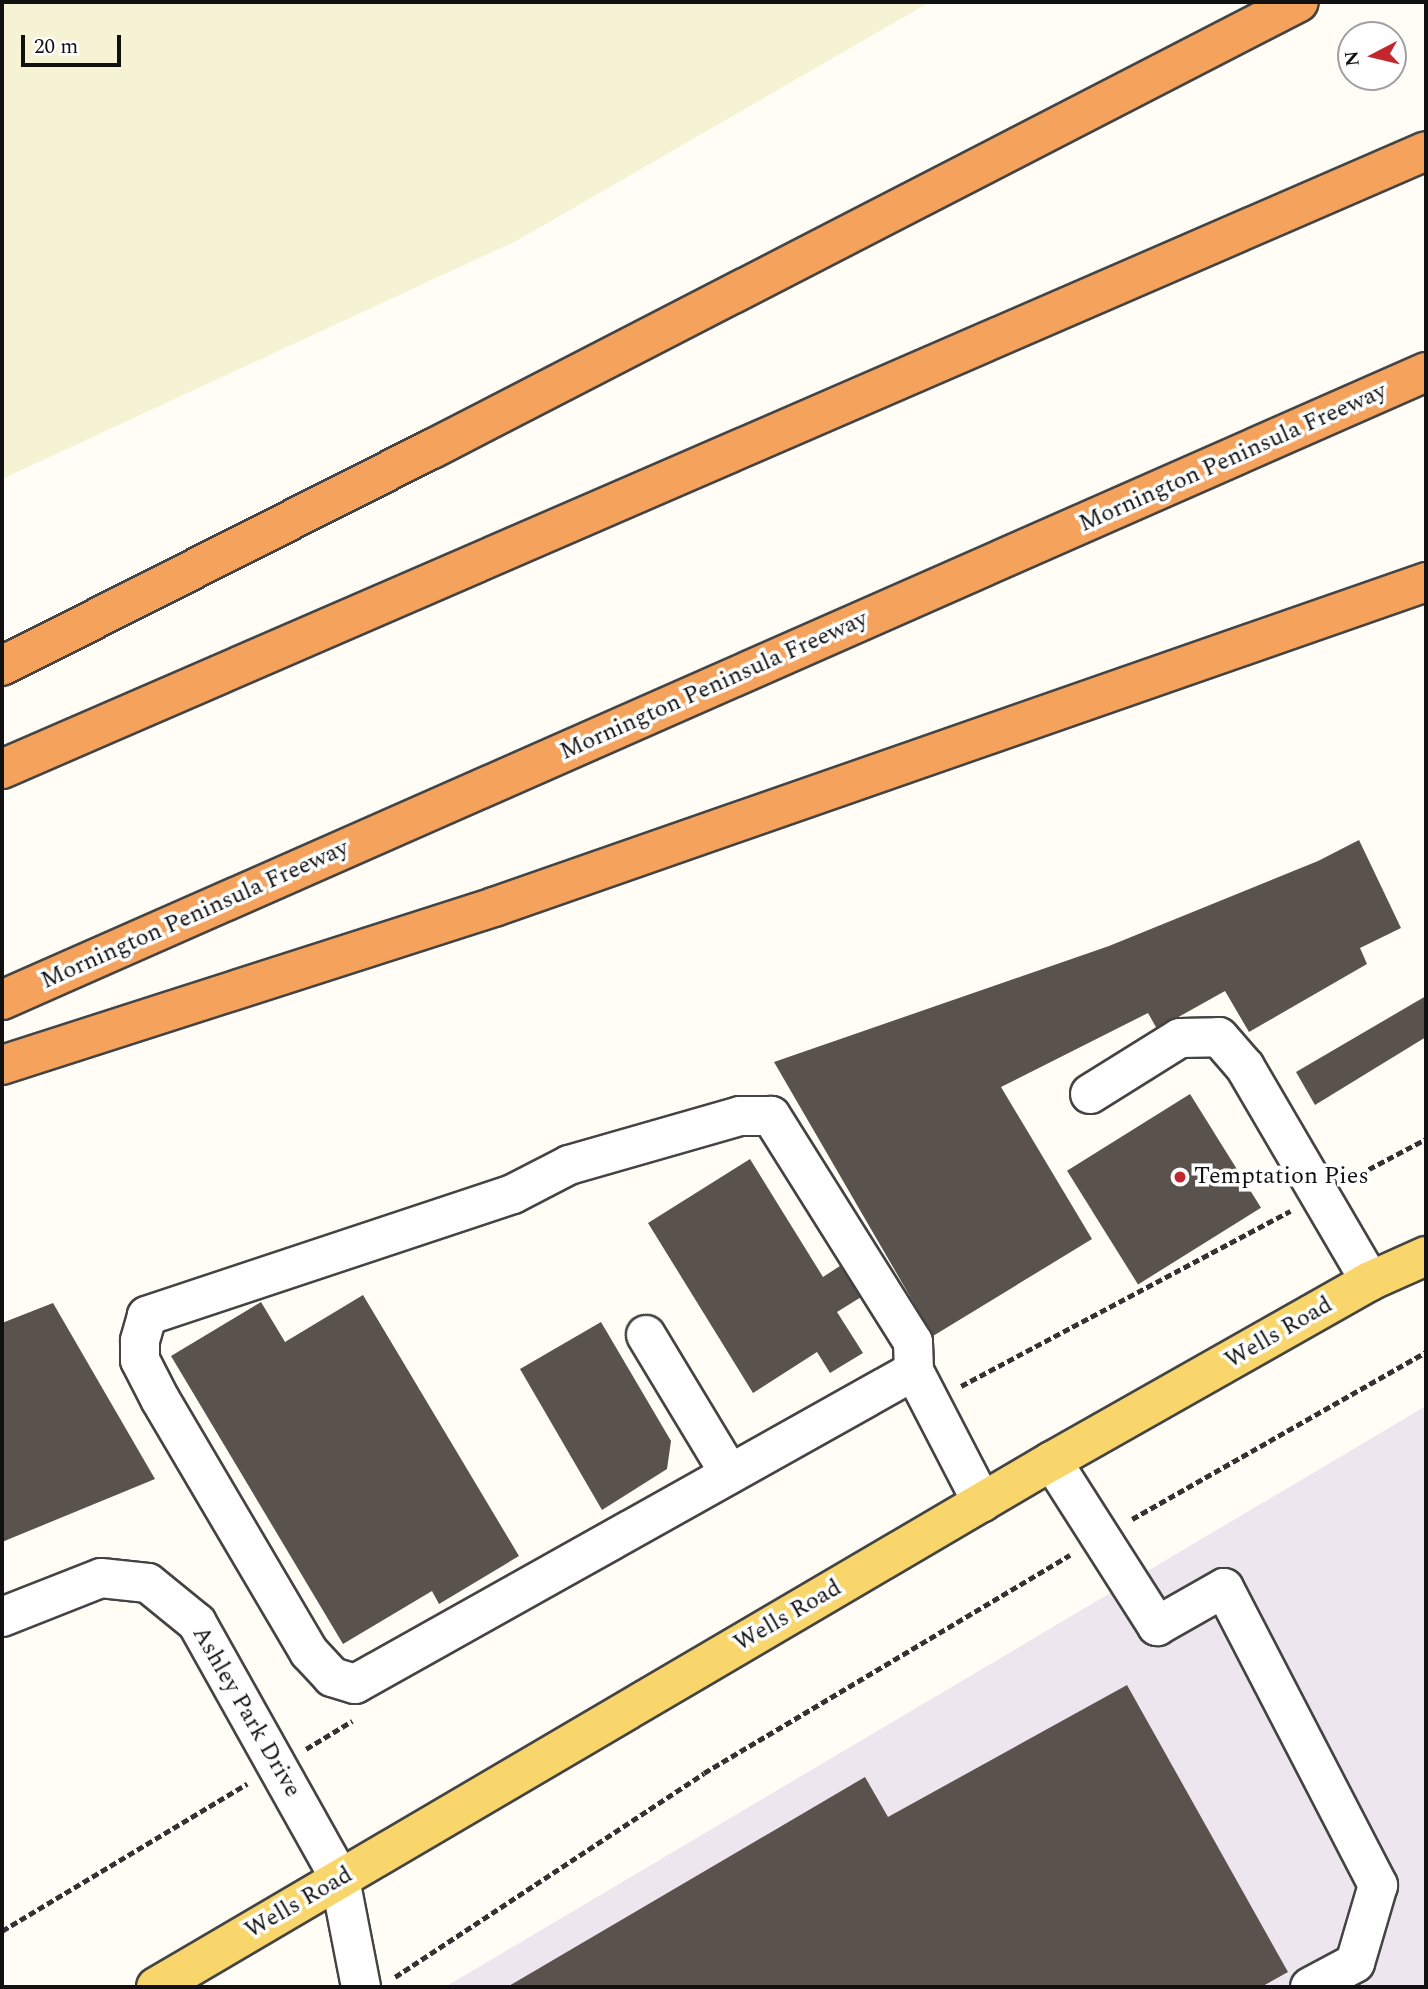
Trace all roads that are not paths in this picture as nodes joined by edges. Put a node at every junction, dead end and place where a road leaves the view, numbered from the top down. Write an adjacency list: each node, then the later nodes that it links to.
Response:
1 (1299, 2): 5 (highway)
2 (1426, 151): 6 (highway)
3 (1426, 372): 7 (highway, Mornington Peninsula Freeway)
4 (1426, 582): 8 (highway)
5 (2, 666)
6 (2, 769)
7 (2, 1000)
8 (2, 1065)
9 (1090, 1094): 11 (street)
10 (1426, 1256): 11 (main road, Wells Road)
11 (1370, 1281): 14 (main road, Wells Road)
12 (646, 1335): 15 (street)
13 (914, 1371): 15 (street); 15 (street); 16 (street)
14 (1052, 1461): 16 (main road, Wells Road); 21 (street)
15 (730, 1474)
16 (982, 1502): 18 (main road, Wells Road)
17 (2, 1617): 18 (street, Ashley Park Drive)
18 (340, 1879): 19 (street, Ashley Park Drive); 20 (main road, Wells Road)
19 (377, 1983)
20 (156, 1987)
21 (1310, 1987)

